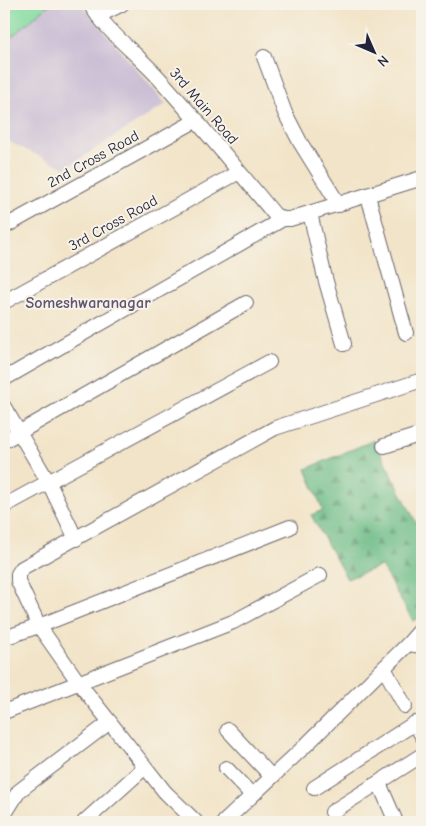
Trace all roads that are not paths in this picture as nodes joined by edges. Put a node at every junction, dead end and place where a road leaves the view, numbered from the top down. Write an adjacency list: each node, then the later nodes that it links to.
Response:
1 (90, 4): 3 (street, 3rd Main Road)
2 (122, 4): 3 (street)
3 (98, 16): 5 (street, 3rd Main Road)
4 (264, 57): 9 (street)
5 (197, 120): 6 (street, 3rd Main Road); 12 (street, 2nd Cross Road)
6 (239, 172): 11 (street, 3rd Main Road); 13 (street, 3rd Cross Road)
7 (422, 178): 8 (street)
8 (368, 196): 9 (street); 15 (street)
9 (339, 205): 10 (street)
10 (310, 213): 11 (street); 16 (street)
11 (283, 219): 18 (street)
12 (4, 227)
13 (4, 302)
14 (246, 303): 21 (street)
15 (406, 333)
16 (344, 344)
17 (269, 362): 25 (street)
18 (4, 379)
19 (422, 380): 28 (street)
20 (4, 407): 21 (street)
21 (18, 432): 23 (street); 25 (street)
22 (422, 434): 24 (street)
23 (4, 441)
24 (384, 446)
25 (49, 483): 26 (street); 28 (street)
26 (4, 506)
27 (290, 527): 30 (street)
28 (76, 539): 30 (street)
29 (320, 575): 35 (street)
30 (39, 626): 32 (street); 35 (street)
31 (422, 628): 33 (street)
32 (4, 638)
33 (415, 645): 34 (street)
34 (384, 668): 36 (street); 44 (street)
35 (79, 682): 37 (street); 38 (street)
36 (405, 706)
37 (4, 712)
38 (110, 722): 42 (street); 49 (street)
39 (228, 730): 44 (street)
40 (422, 736): 46 (street)
41 (422, 755): 45 (street)
42 (145, 767): 50 (street); 51 (street)
43 (226, 768): 47 (street)
44 (272, 777): 47 (street)
45 (379, 783): 48 (street); 53 (street)
46 (314, 788)
47 (252, 795): 52 (street)
48 (332, 812)
49 (4, 815)
50 (84, 822)
51 (196, 822)
52 (224, 822)
53 (396, 822)

